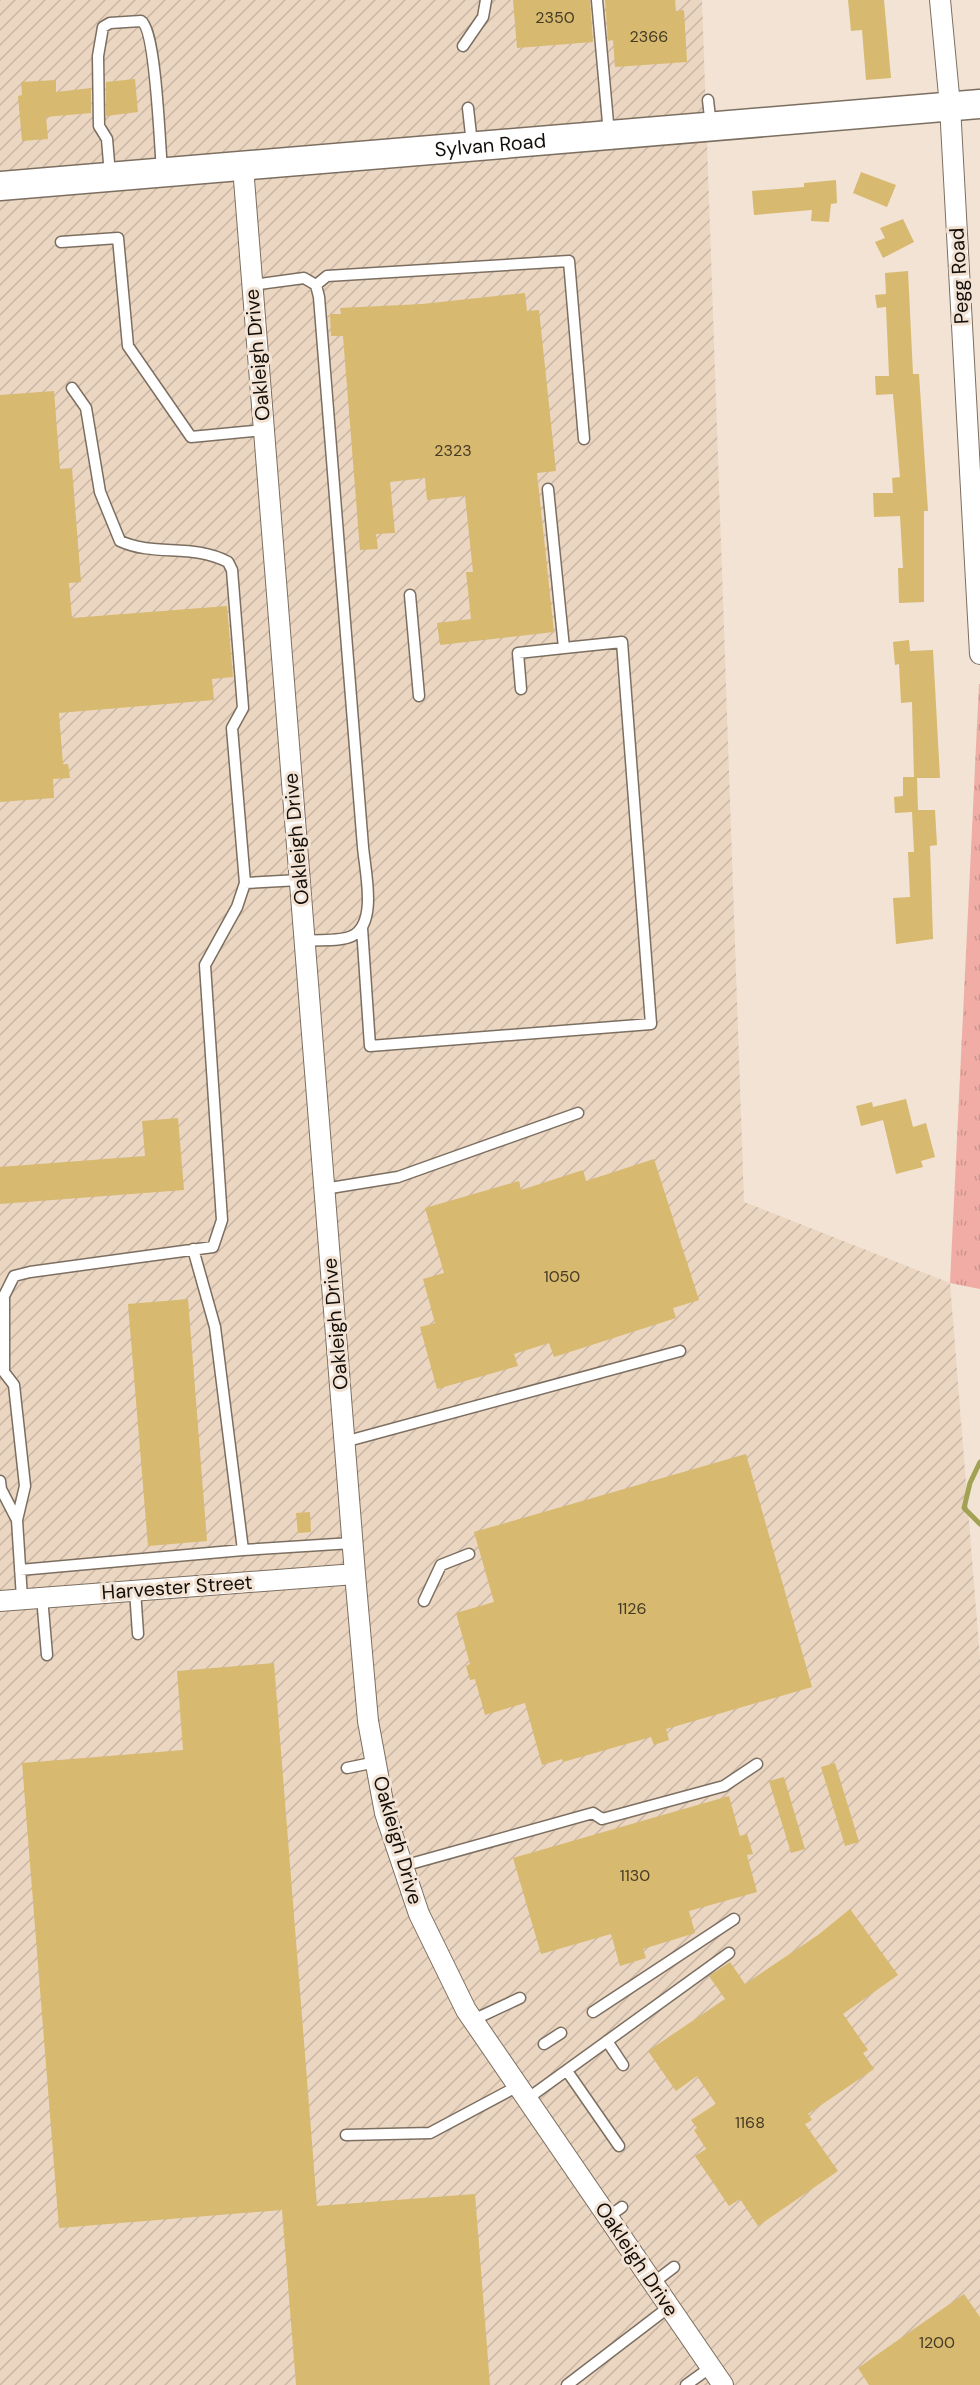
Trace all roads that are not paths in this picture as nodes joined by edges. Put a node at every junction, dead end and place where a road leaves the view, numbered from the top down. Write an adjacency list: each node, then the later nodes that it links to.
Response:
1 (486, 0): 4 (lane)
2 (597, 0): 8 (lane)
3 (940, 0): 6 (street, Pegg Road)
4 (463, 46)
5 (980, 104): 6 (main road, Sylvan Road)
6 (950, 106): 8 (main road, Sylvan Road); 22 (street, Pegg Road)
7 (468, 108): 9 (lane)
8 (609, 135): 9 (main road, Sylvan Road)
9 (473, 147): 10 (main road, Sylvan Road)
10 (243, 167): 11 (main road, Sylvan Road); 15 (street, Oakleigh Drive)
11 (162, 171): 12 (main road, Sylvan Road); 12 (lane)
12 (110, 178): 13 (main road, Sylvan Road)
13 (0, 186)
14 (61, 242): 18 (lane)
15 (252, 285): 16 (lane); 18 (street, Oakleigh Drive)
16 (316, 285): 19 (lane); 29 (lane)
17 (72, 388): 28 (lane)
18 (263, 430): 27 (street, Oakleigh Drive)
19 (584, 439)
20 (548, 489): 23 (lane)
21 (410, 595): 26 (lane)
22 (979, 624): 24 (street, Pegg Road)
23 (564, 648): 25 (lane); 29 (lane)
24 (980, 654)
25 (521, 689)
26 (419, 696)
27 (299, 880): 28 (lane); 30 (street, Oakleigh Drive)
28 (245, 883): 33 (lane)
29 (362, 928): 30 (lane)
30 (304, 941): 32 (street, Oakleigh Drive)
31 (578, 1113): 32 (lane)
32 (324, 1189): 36 (street, Oakleigh Drive)
33 (193, 1249): 35 (lane); 40 (lane)
34 (680, 1351): 36 (lane)
35 (2, 1375): 38 (lane)
36 (344, 1442): 39 (street, Oakleigh Drive)
37 (0, 1481): 38 (lane)
38 (17, 1520): 42 (lane)
39 (352, 1544): 40 (lane); 43 (street, Oakleigh Drive)
40 (243, 1550): 42 (lane)
41 (469, 1554): 47 (lane)
42 (20, 1570): 45 (lane)
43 (355, 1574): 44 (street, Harvester Street); 50 (street, Oakleigh Drive)
44 (135, 1590): 45 (street, Harvester Street); 48 (lane)
45 (32, 1598): 46 (street, Harvester Street); 49 (lane)
46 (0, 1601)
47 (424, 1601)
48 (138, 1634)
49 (47, 1655)
50 (376, 1762): 52 (lane); 53 (street, Oakleigh Drive)
51 (757, 1764): 53 (lane)
52 (347, 1768)
53 (403, 1866): 58 (street, Oakleigh Drive)
54 (734, 1919): 57 (lane)
55 (729, 1953): 60 (lane)
56 (520, 1998): 58 (lane)
57 (593, 2012)
58 (473, 2020): 64 (street, Oakleigh Drive)
59 (561, 2033): 61 (lane)
60 (607, 2041): 62 (lane); 63 (lane)
61 (544, 2044)
62 (623, 2065)
63 (567, 2070): 64 (lane); 66 (lane)
64 (523, 2093): 65 (lane); 68 (street, Oakleigh Drive)
65 (346, 2135)
66 (619, 2146)
67 (674, 2267): 68 (lane)
68 (653, 2283): 69 (street, Oakleigh Drive)
69 (669, 2307): 70 (street, Oakleigh Drive); 71 (lane)
70 (711, 2367): 72 (lane); 73 (street, Oakleigh Drive)
71 (567, 2385)
72 (686, 2385)
73 (723, 2385)

